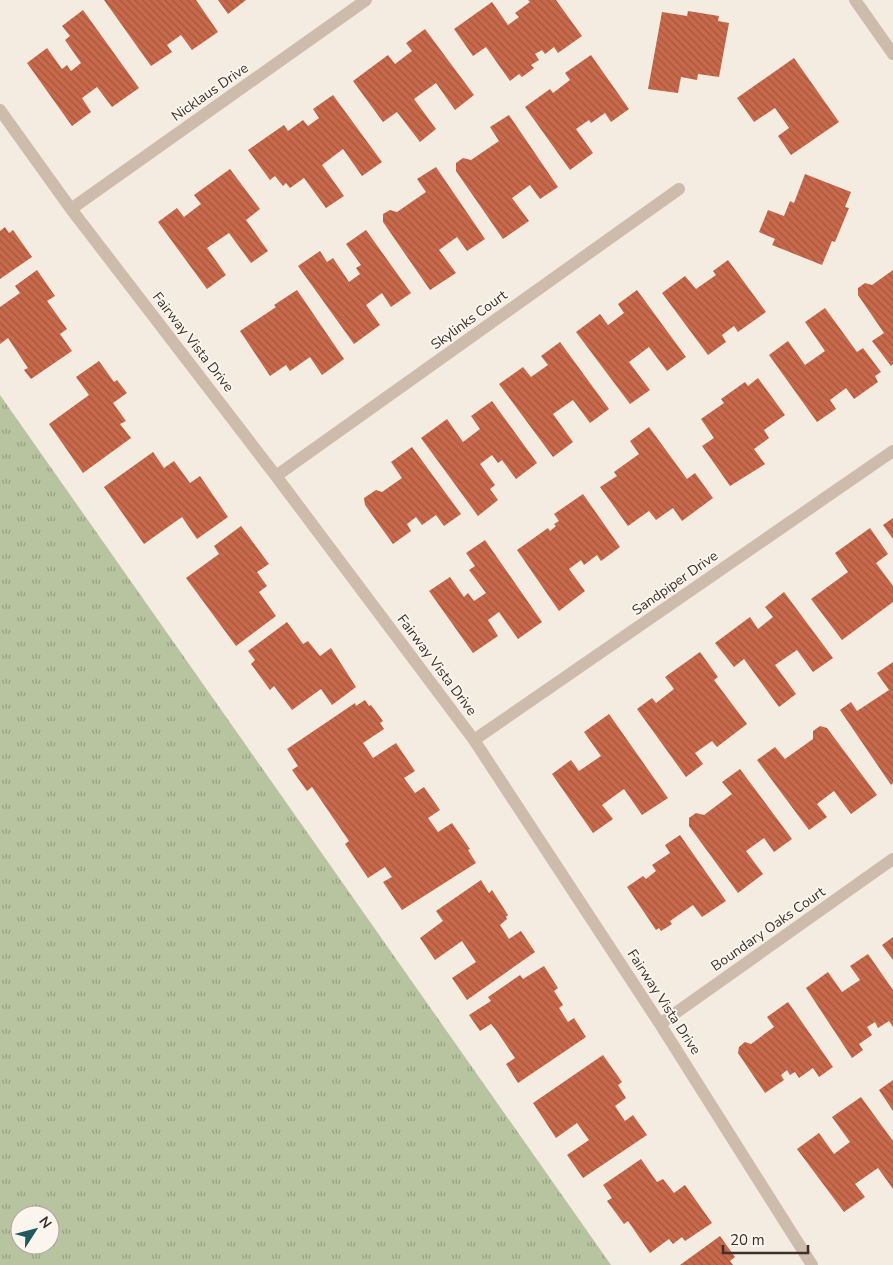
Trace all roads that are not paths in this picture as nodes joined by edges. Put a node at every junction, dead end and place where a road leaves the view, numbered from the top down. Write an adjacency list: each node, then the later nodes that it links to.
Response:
1 (366, 0): 6 (street, Nicklaus Drive)
2 (856, 0): 3 (street)
3 (893, 54)
4 (0, 110): 6 (street, Fairway Vista Drive)
5 (679, 189): 8 (street, Skylinks Court)
6 (71, 209): 8 (street, Fairway Vista Drive)
7 (893, 451): 9 (street, Sandpiper Drive)
8 (276, 476): 9 (street, Fairway Vista Drive)
9 (474, 740): 11 (street, Fairway Vista Drive)
10 (893, 859): 11 (street, Boundary Oaks Court)
11 (660, 1024): 12 (street, Fairway Vista Drive)
12 (812, 1265)

